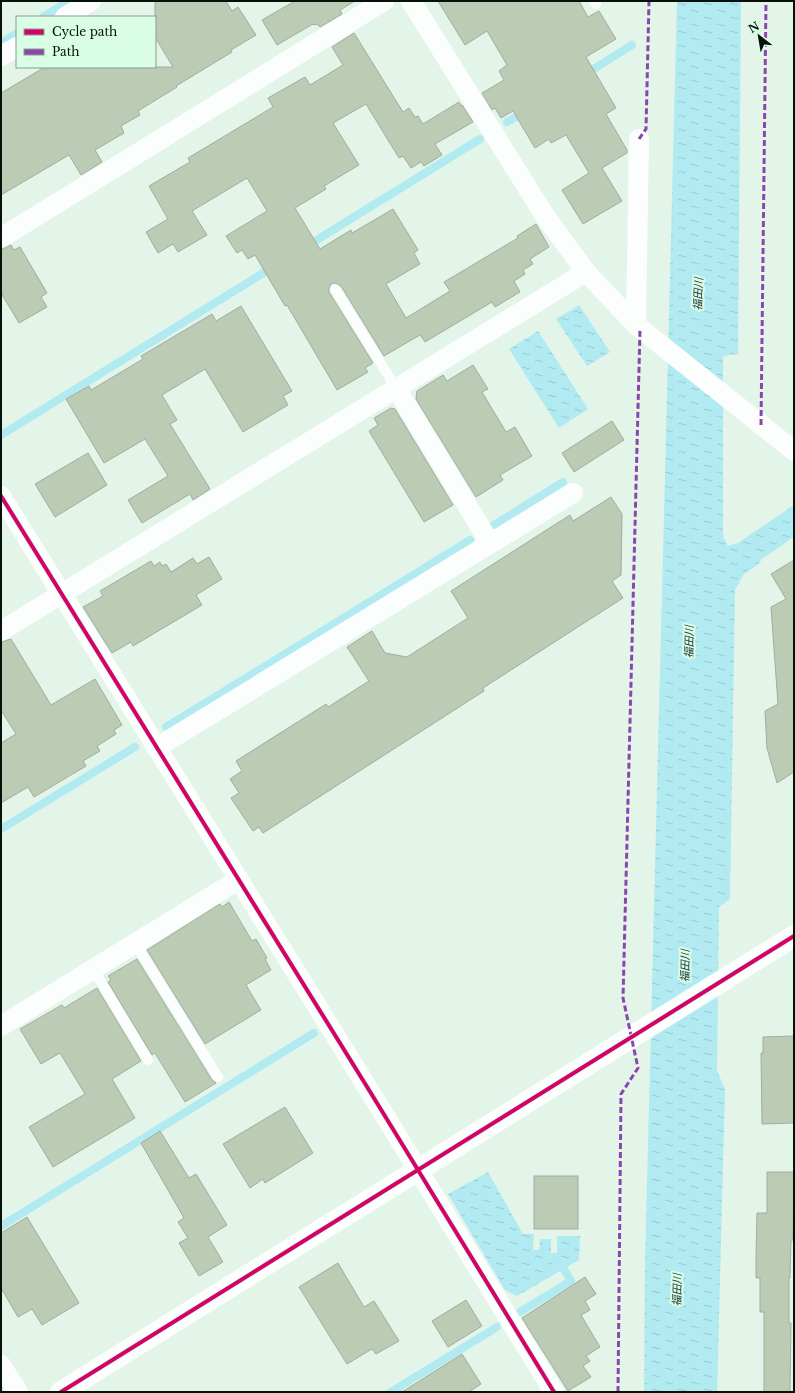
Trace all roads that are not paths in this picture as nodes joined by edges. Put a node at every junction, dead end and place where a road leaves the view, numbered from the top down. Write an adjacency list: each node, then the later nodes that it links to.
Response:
1 (91, 1): 4 (street)
2 (384, 1): 8 (street)
3 (411, 1): 9 (street)
4 (67, 16)
5 (16, 47): 6 (street)
6 (1, 56)
7 (639, 139): 11 (street)
8 (1, 238)
9 (586, 272): 11 (street); 12 (street)
10 (335, 289): 12 (lane)
11 (640, 329): 13 (street)
12 (396, 388): 16 (street); 17 (street)
13 (794, 451)
14 (573, 493): 16 (street)
15 (1, 496): 17 (street)
16 (490, 543): 19 (street)
17 (61, 594): 18 (street); 19 (street)
18 (1, 631)
19 (156, 748): 20 (street)
20 (238, 880): 22 (street); 27 (street)
21 (794, 936): 27 (street)
22 (135, 943): 23 (street); 26 (lane)
23 (93, 969): 24 (street); 25 (lane)
24 (1, 1026)
25 (148, 1060)
26 (218, 1077)
27 (418, 1170): 30 (street); 31 (street)
28 (1, 1366): 29 (street)
29 (18, 1392)
30 (60, 1392)
31 (554, 1392)

